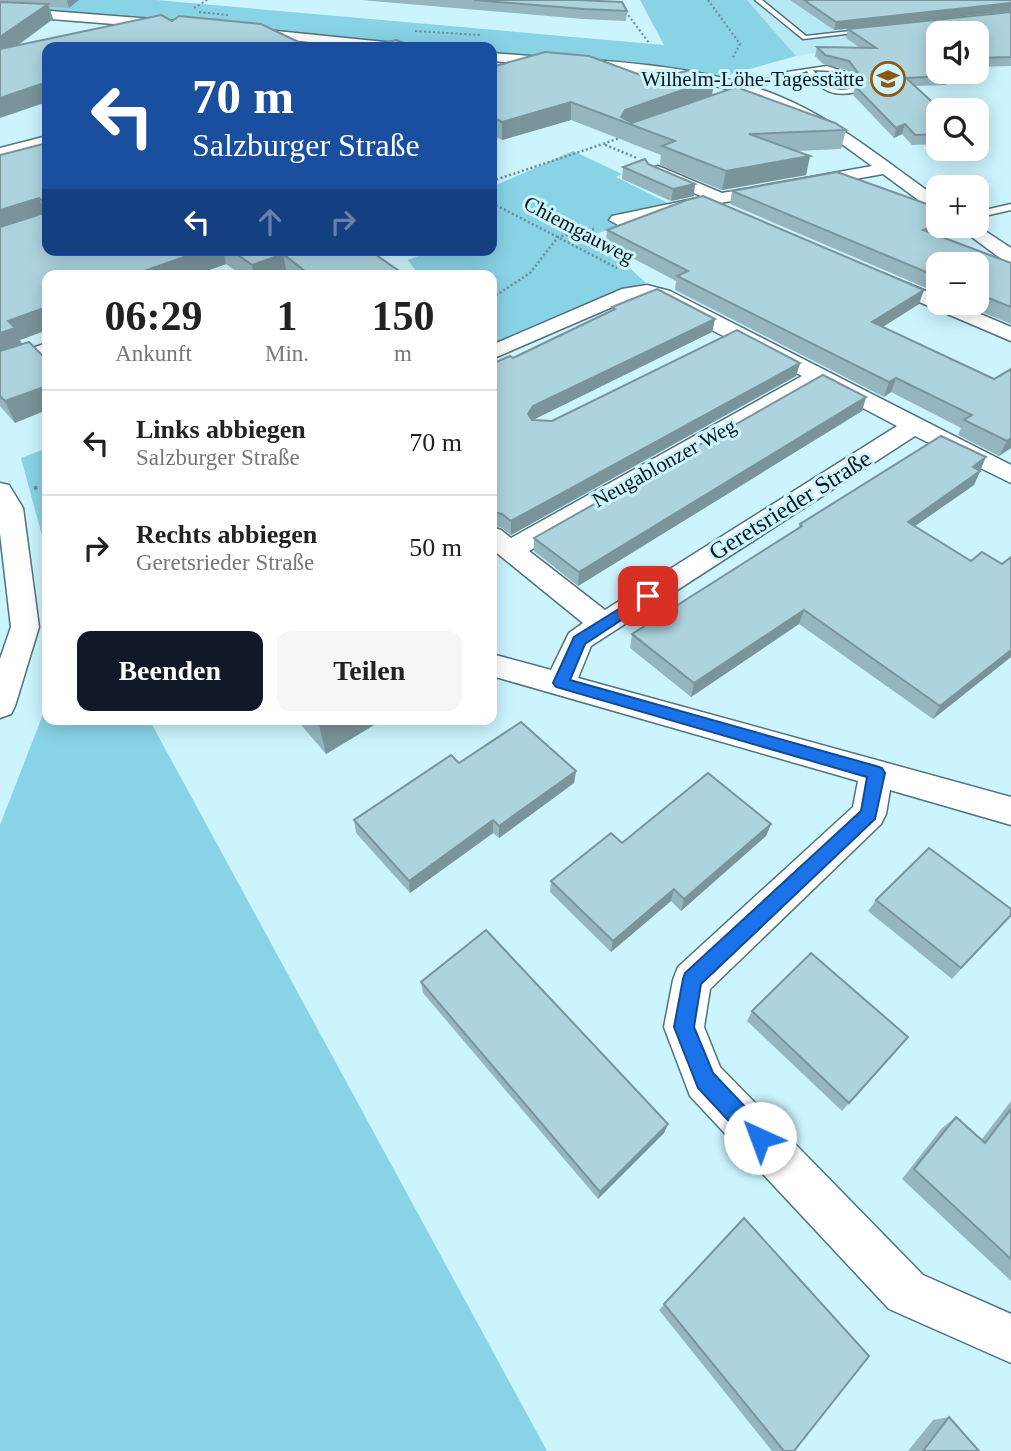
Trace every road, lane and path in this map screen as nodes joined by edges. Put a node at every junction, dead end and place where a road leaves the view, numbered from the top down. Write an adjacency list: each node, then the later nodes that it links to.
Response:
1 (708, 0): 16 (path)
2 (758, 0): 9 (lane)
3 (621, 5): 13 (path)
4 (0, 10): 7 (street)
5 (189, 11): 6 (path)
6 (238, 16)
7 (197, 27)
8 (410, 30): 11 (path)
9 (874, 30)
10 (235, 31): 12 (street)
11 (485, 35)
12 (345, 42)
13 (649, 43)
14 (497, 58): 16 (street)
15 (809, 69): 15 (lane); 16 (lane)
16 (741, 89): 17 (street); 22 (street)
17 (721, 102)
18 (629, 134): 20 (path)
19 (42, 142): 21 (street)
20 (603, 144): 23 (path); 24 (path)
21 (0, 153)
22 (885, 169): 25 (street); 26 (street)
23 (654, 170): 26 (street)
24 (497, 179)
25 (926, 198)
26 (718, 204): 30 (street)
27 (497, 206): 31 (path, Chiemgauweg)
28 (1011, 208): 29 (lane)
29 (989, 212)
30 (618, 219)
31 (558, 237): 37 (path, Chiemgauweg); 38 (path)
32 (983, 238): 33 (street)
33 (1011, 257)
34 (195, 262): 35 (path)
35 (206, 270)
36 (870, 274): 40 (street)
37 (647, 291): 39 (street); 43 (street)
38 (497, 295)
39 (734, 332): 41 (street); 45 (street)
40 (1011, 335)
41 (710, 344)
42 (42, 351): 44 (street)
43 (497, 351)
44 (0, 366)
45 (818, 376): 46 (street); 49 (street, Neugablonzer Weg)
46 (914, 426): 47 (street); 50 (street, Geretsrieder Straße)
47 (1011, 475)
48 (0, 491): 51 (street)
49 (501, 543): 50 (street)
50 (603, 624): 53 (street, Geretsrieder Straße)
51 (36, 625): 54 (street)
52 (497, 666): 53 (street)
53 (561, 683): 55 (street)
54 (0, 706)
55 (876, 773): 56 (street); 57 (street)
56 (1011, 811)
57 (1011, 1339)

